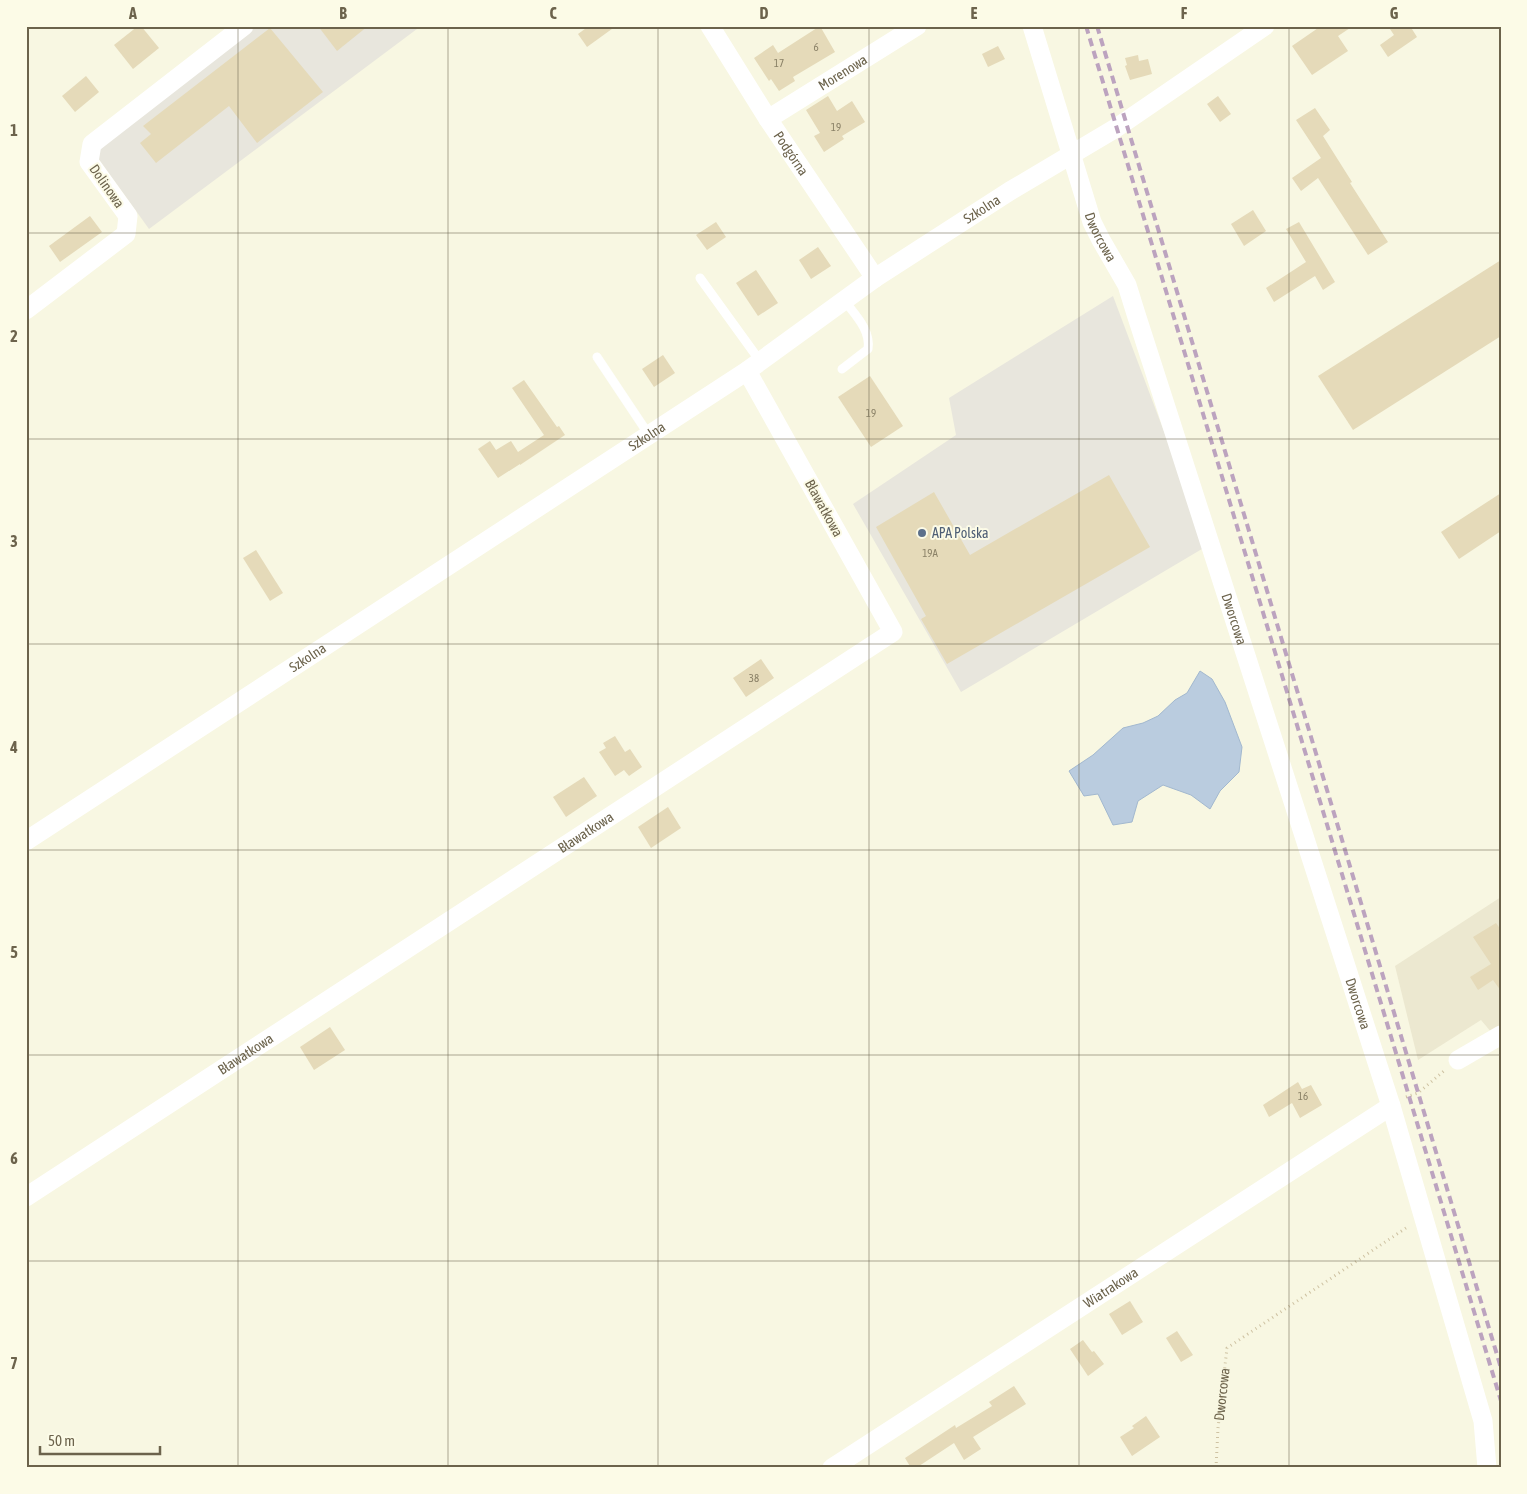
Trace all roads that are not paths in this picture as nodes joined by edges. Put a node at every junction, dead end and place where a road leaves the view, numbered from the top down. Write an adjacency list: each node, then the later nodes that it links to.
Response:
1 (244, 26): 11 (street, Dolinowa)
2 (710, 26): 6 (street, Podgórna)
3 (917, 26): 6 (street, Morenowa)
4 (1032, 26): 7 (street, Dworcowa)
5 (1265, 26): 7 (street, Szkolna)
6 (768, 119): 9 (street, Podgórna)
7 (1072, 153): 9 (street, Szkolna); 19 (street, Dworcowa)
8 (700, 278): 13 (lane)
9 (874, 278): 10 (street, Szkolna)
10 (844, 300): 13 (street, Szkolna); 14 (lane)
11 (26, 310)
12 (596, 357): 15 (lane)
13 (754, 366): 15 (street, Szkolna); 20 (street, Bławatkowa)
14 (842, 369)
15 (648, 435): 16 (street, Szkolna)
16 (26, 841)
17 (1501, 1035): 18 (street)
18 (1458, 1060)
19 (1391, 1106): 21 (street, Wiatrakowa); 22 (street, Dworcowa)
20 (26, 1197)
21 (832, 1468)
22 (1487, 1468)

